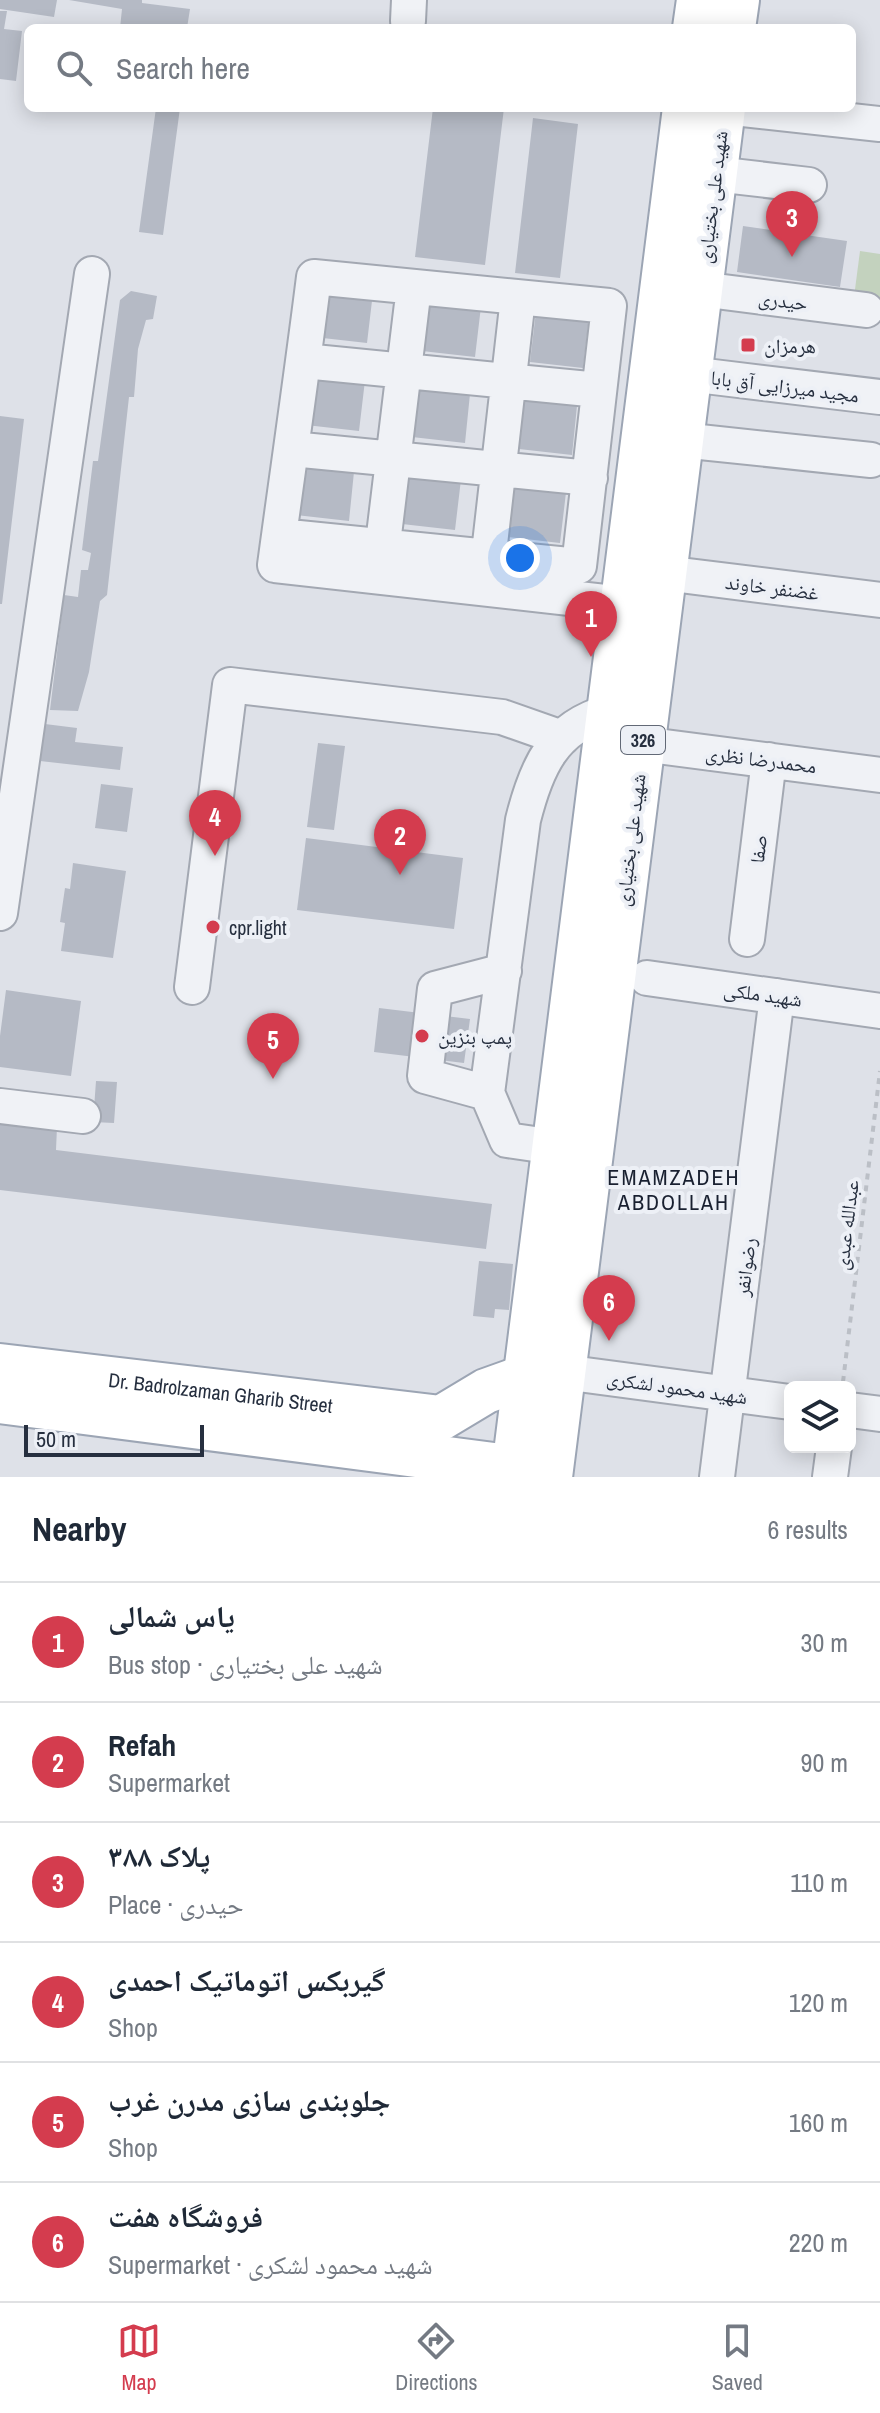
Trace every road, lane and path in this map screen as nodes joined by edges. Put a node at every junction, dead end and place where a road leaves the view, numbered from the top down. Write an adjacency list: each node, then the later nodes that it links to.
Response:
1 (699, 0): 3 (main road)
2 (737, 0): 4 (main road)
3 (696, 24)
4 (734, 24)
5 (684, 112): 32 (main road, شهید علی بختیاری / 326)
6 (723, 112): 9 (main road, شهید علی بختیاری / 326)
7 (770, 112): 8 (street)
8 (880, 124)
9 (715, 174): 10 (street); 13 (main road, شهید علی بختیاری / 326)
10 (809, 185)
11 (92, 274): 34 (street)
12 (414, 287): 14 (street); 16 (street); 17 (street)
13 (700, 289): 15 (street, حیدری); 18 (main road, شهید علی بختیاری / 326)
14 (518, 298): 19 (street); 20 (street)
15 (866, 310)
16 (304, 361): 17 (street); 23 (street)
17 (405, 371): 19 (street); 24 (street)
18 (689, 374): 21 (street, مجید میرزایی آق بابا); 22 (main road, شهید علی بختیاری / 326)
19 (510, 381): 20 (street); 26 (street)
20 (599, 390): 27 (street)
21 (880, 397)
22 (681, 440): 25 (street); 29 (main road, شهید علی بختیاری / 326)
23 (292, 449): 24 (street); 28 (street)
24 (395, 460): 26 (street); 28 (street)
25 (871, 460)
26 (500, 470): 27 (street); 30 (street)
27 (590, 478): 30 (street)
28 (381, 562): 30 (street)
29 (664, 573): 31 (street, غضنفر خاوند); 36 (main road, شهید علی بختیاری / 326)
30 (486, 574): 32 (street)
31 (880, 600)
32 (623, 604): 33 (main road, شهید علی بختیاری / 326)
33 (609, 712): 35 (street); 50 (main road, 326)
34 (13, 729): 39 (street)
35 (562, 738): 41 (street); 43 (street)
36 (642, 744): 37 (street, محمدرضا نظری); 52 (main road, شهید علی بختیاری / 326)
37 (769, 760): 38 (street, محمدرضا نظری); 40 (street, صفا)
38 (880, 775)
39 (0, 913)
40 (747, 939)
41 (504, 971): 47 (street); 47 (street)
42 (647, 978): 44 (street, شهید ملکی)
43 (192, 987)
44 (777, 996): 45 (street, شهید ملکی); 54 (street, رضوانفر)
45 (880, 1011)
46 (880, 1071): 53 (path, عبدالله عبدی)
47 (487, 1093): 50 (street)
48 (0, 1106): 49 (street)
49 (83, 1116)
50 (555, 1147): 52 (main road, 326)
51 (0, 1366): 59 (main road, Dr. Badrolzaman Gharib Street)
52 (544, 1374): 54 (street, شهید محمود لشکری); 59 (main road); 61 (main road, شهید علی بختیاری / 326)
53 (849, 1381)
54 (728, 1394): 56 (street, شهید محمود لشکری); 62 (street, رضوانفر)
55 (0, 1401): 59 (main road, Dr. Badrolzaman Gharib Street)
56 (784, 1401)
57 (856, 1402): 58 (street)
58 (880, 1414)
59 (443, 1451): 61 (main road, Dr. Badrolzaman Gharib Street)
60 (833, 1453): 63 (street)
61 (532, 1474)
62 (717, 1477)
63 (830, 1477)

